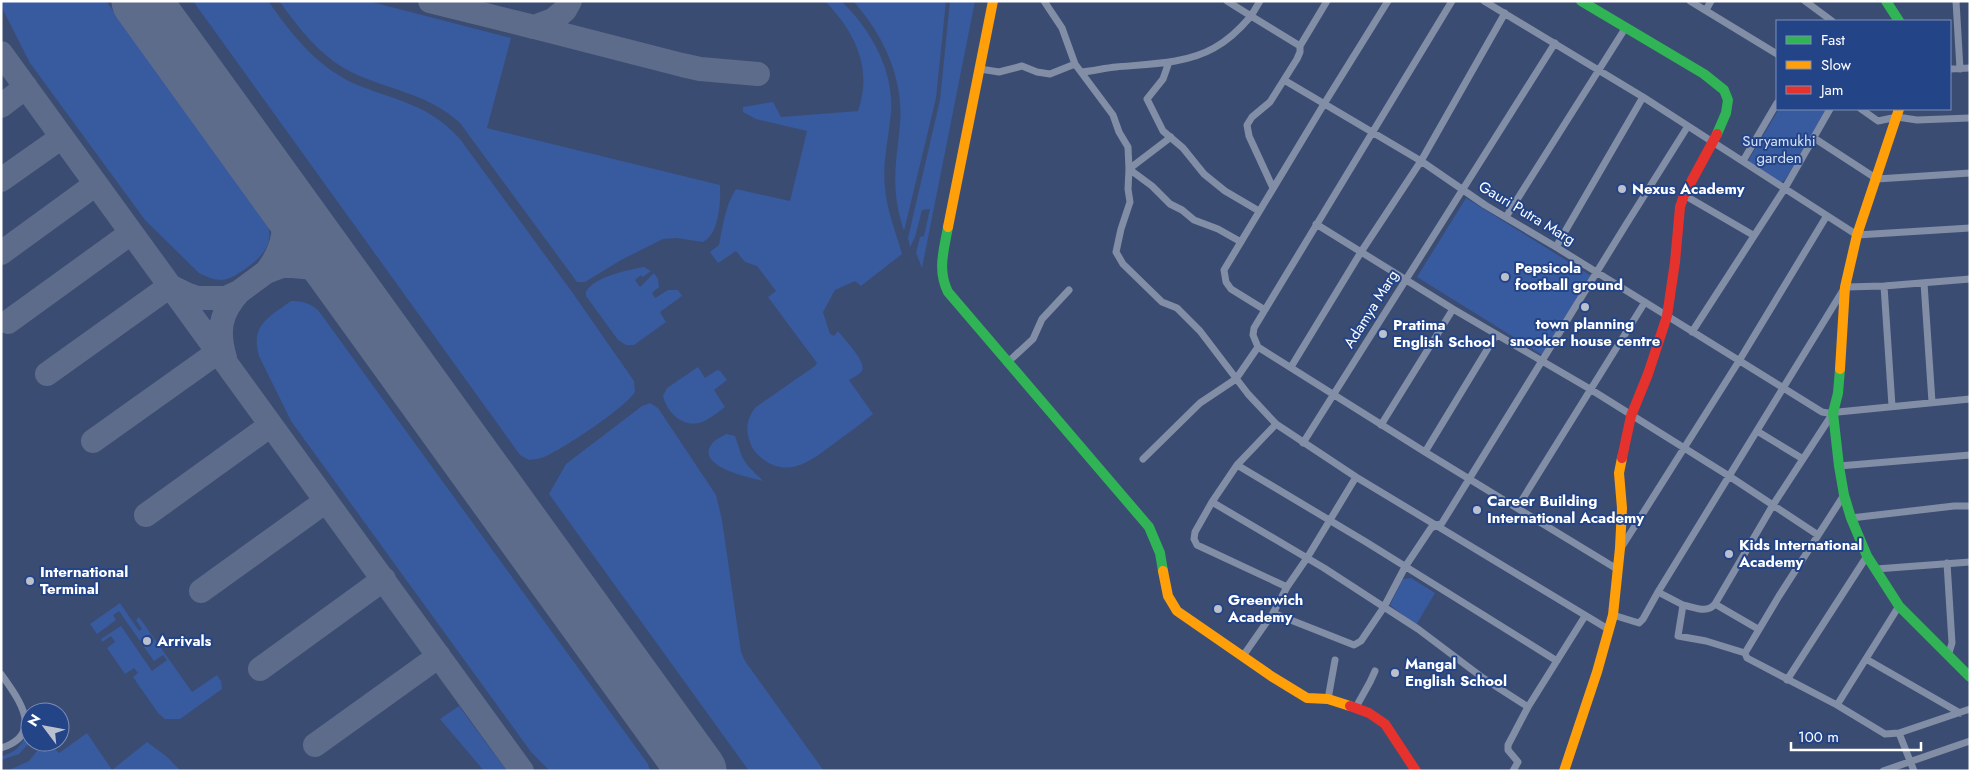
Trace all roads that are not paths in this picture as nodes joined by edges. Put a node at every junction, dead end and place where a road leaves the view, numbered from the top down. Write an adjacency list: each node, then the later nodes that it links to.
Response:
1 (993, 1): 27 (main road)
2 (1044, 1): 25 (street)
3 (1228, 1): 17 (street)
4 (1260, 1): 17 (street)
5 (1328, 1): 22 (street)
6 (1388, 1): 34 (street)
7 (1452, 1): 41 (street)
8 (1484, 1): 16 (street)
9 (1581, 1): 20 (main road)
10 (1690, 1): 15 (street)
11 (1711, 1): 15 (street)
12 (1806, 1): 18 (street)
13 (1886, 1): 19 (main road)
14 (1956, 1): 29 (street)
15 (1706, 10): 23 (street)
16 (1505, 14): 21 (street); 45 (street)
17 (1251, 16): 22 (street); 24 (street)
18 (1831, 20)
19 (1898, 20)
20 (1626, 28): 30 (street); 44 (main road)
21 (1555, 42): 30 (street); 52 (street, Adamya Marg)
22 (1300, 46): 32 (street)
23 (1776, 53)
24 (1169, 62): 31 (street); 42 (street)
25 (1076, 64): 27 (street); 31 (street)
26 (1970, 68): 29 (street)
27 (980, 69): 80 (main road)
28 (1951, 69): 29 (street)
29 (1960, 69)
30 (1599, 70): 33 (street); 55 (street)
31 (1082, 72): 47 (street)
32 (1284, 80): 34 (street, Gauri Putra Marg); 50 (street)
33 (1643, 97): 40 (street); 62 (street)
34 (1324, 104): 41 (street, Gauri Putra Marg); 50 (street)
35 (1776, 105): 46 (street)
36 (1829, 110): 43 (street)
37 (1862, 110): 38 (street)
38 (1898, 113): 39 (street); 49 (main road)
39 (1970, 118)
40 (1688, 126): 44 (street); 64 (street)
41 (1372, 133): 45 (street, Gauri Putra Marg); 57 (street)
42 (1171, 137): 47 (street); 54 (street)
43 (1814, 138): 49 (street); 51 (street)
44 (1714, 142): 46 (street); 53 (main road)
45 (1420, 161): 52 (street, Gauri Putra Marg); 63 (street)
46 (1743, 161): 51 (street)
47 (1129, 169): 61 (street); 82 (street)
48 (1970, 173): 49 (street)
49 (1877, 179): 60 (main road)
50 (1273, 188): 54 (street)
51 (1785, 188): 56 (street); 59 (street)
52 (1462, 189): 55 (street, Gauri Putra Marg); 65 (street, Adamya Marg)
53 (1684, 195): 59 (street); 74 (main road)
54 (1259, 211): 61 (street)
55 (1506, 217): 62 (street, Gauri Putra Marg)
56 (1826, 218): 60 (street); 78 (street)
57 (1316, 224): 63 (street); 73 (street)
58 (1970, 228): 60 (street)
59 (1753, 235): 75 (street)
60 (1857, 235): 69 (main road)
61 (1241, 242): 73 (street)
62 (1556, 246): 64 (street, Gauri Putra Marg)
63 (1361, 252): 65 (street); 81 (street)
64 (1597, 273): 71 (street, Gauri Putra Marg); 79 (street)
65 (1406, 279): 72 (street); 85 (street, Adamya Marg)
66 (1970, 279): 67 (street)
67 (1924, 283): 68 (street); 87 (street)
68 (1884, 286): 69 (street); 88 (street)
69 (1845, 287): 83 (street); 89 (main road)
70 (1069, 290): 80 (street)
71 (1645, 302): 74 (street, Gauri Putra Marg); 84 (street)
72 (1453, 309): 76 (street); 92 (street)
73 (1265, 310): 77 (street)
74 (1667, 316): 75 (street, Gauri Putra Marg); 90 (main road)
75 (1692, 332): 78 (street, Gauri Putra Marg)
76 (1496, 334): 79 (street); 96 (street)
77 (1258, 347): 81 (street); 82 (street)
78 (1739, 361): 83 (street, Gauri Putra Marg); 95 (street)
79 (1542, 362): 84 (street); 104 (street)
80 (1008, 363): 134 (main road)
81 (1290, 367): 85 (street)
82 (1236, 379): 91 (street); 98 (street)
83 (1784, 388): 89 (street, Gauri Putra Marg); 93 (street)
84 (1590, 389): 90 (street); 109 (street)
85 (1334, 394): 92 (street); 94 (street, Adamya Marg)
86 (1970, 399): 87 (street)
87 (1932, 402): 88 (street)
88 (1892, 406): 89 (street)
89 (1833, 412): 99 (street); 101 (main road)
90 (1631, 416): 95 (street); 114 (main road)
91 (1276, 424): 94 (street); 100 (street)
92 (1381, 424): 96 (street)
93 (1757, 431): 99 (street); 102 (street)
94 (1303, 443): 103 (street)
95 (1684, 448): 102 (street); 114 (street)
96 (1425, 452): 104 (street)
97 (1970, 455): 101 (street)
98 (1143, 459)
99 (1802, 459): 107 (street)
100 (1237, 465): 106 (street); 111 (street)
101 (1839, 466): 105 (main road)
102 (1729, 476): 107 (street); 123 (street)
103 (1356, 477): 111 (street); 112 (street)
104 (1470, 479): 109 (street); 112 (street)
105 (1844, 495): 110 (main road); 113 (street)
106 (1212, 502): 116 (street); 122 (street)
107 (1773, 505): 113 (street); 124 (street)
108 (1970, 506): 110 (street)
109 (1517, 508): 120 (street)
110 (1851, 518): 115 (main road)
111 (1329, 521): 116 (street); 119 (street)
112 (1437, 527): 119 (street); 130 (street)
113 (1818, 535): 132 (street)
114 (1620, 548): 120 (main road)
115 (1867, 556): 121 (main road); 142 (street)
116 (1307, 558): 122 (street); 127 (street)
117 (1970, 562): 118 (street)
118 (1947, 563): 121 (street); 135 (street)
119 (1405, 567): 127 (street); 138 (street)
120 (1617, 569): 129 (main road)
121 (1876, 570): 126 (main road)
122 (1287, 587): 128 (street)
123 (1658, 592): 125 (street); 129 (street)
124 (1715, 604): 125 (street); 132 (street)
125 (1684, 605): 133 (street)
126 (1899, 606): 135 (main road); 136 (street)
127 (1384, 607): 128 (street); 146 (street)
128 (1273, 613): 134 (street)
129 (1613, 614): 131 (main road)
130 (1585, 616): 131 (street); 138 (street)
131 (1608, 629): 155 (main road)
132 (1758, 629): 133 (street)
133 (1745, 653): 142 (street)
134 (1243, 656): 143 (main road)
135 (1948, 656): 141 (main road)
136 (1866, 659): 144 (street); 148 (street)
137 (1334, 660): 143 (street)
138 (1557, 661): 146 (street)
139 (1375, 671): 145 (street)
140 (1, 674): 151 (street)
141 (1970, 677)
142 (1787, 680): 144 (street)
143 (1328, 699): 145 (main road)
144 (1837, 705): 149 (street)
145 (1356, 706): 153 (main road)
146 (1528, 707): 154 (street)
147 (1970, 709): 148 (street)
148 (1960, 713): 149 (street)
149 (1899, 733): 152 (street)
150 (1970, 741): 152 (street)
151 (1, 748)
152 (1910, 761): 156 (street); 157 (street)
153 (1416, 771)
154 (1513, 771)
155 (1564, 771)
156 (1883, 771)
157 (1914, 771)

